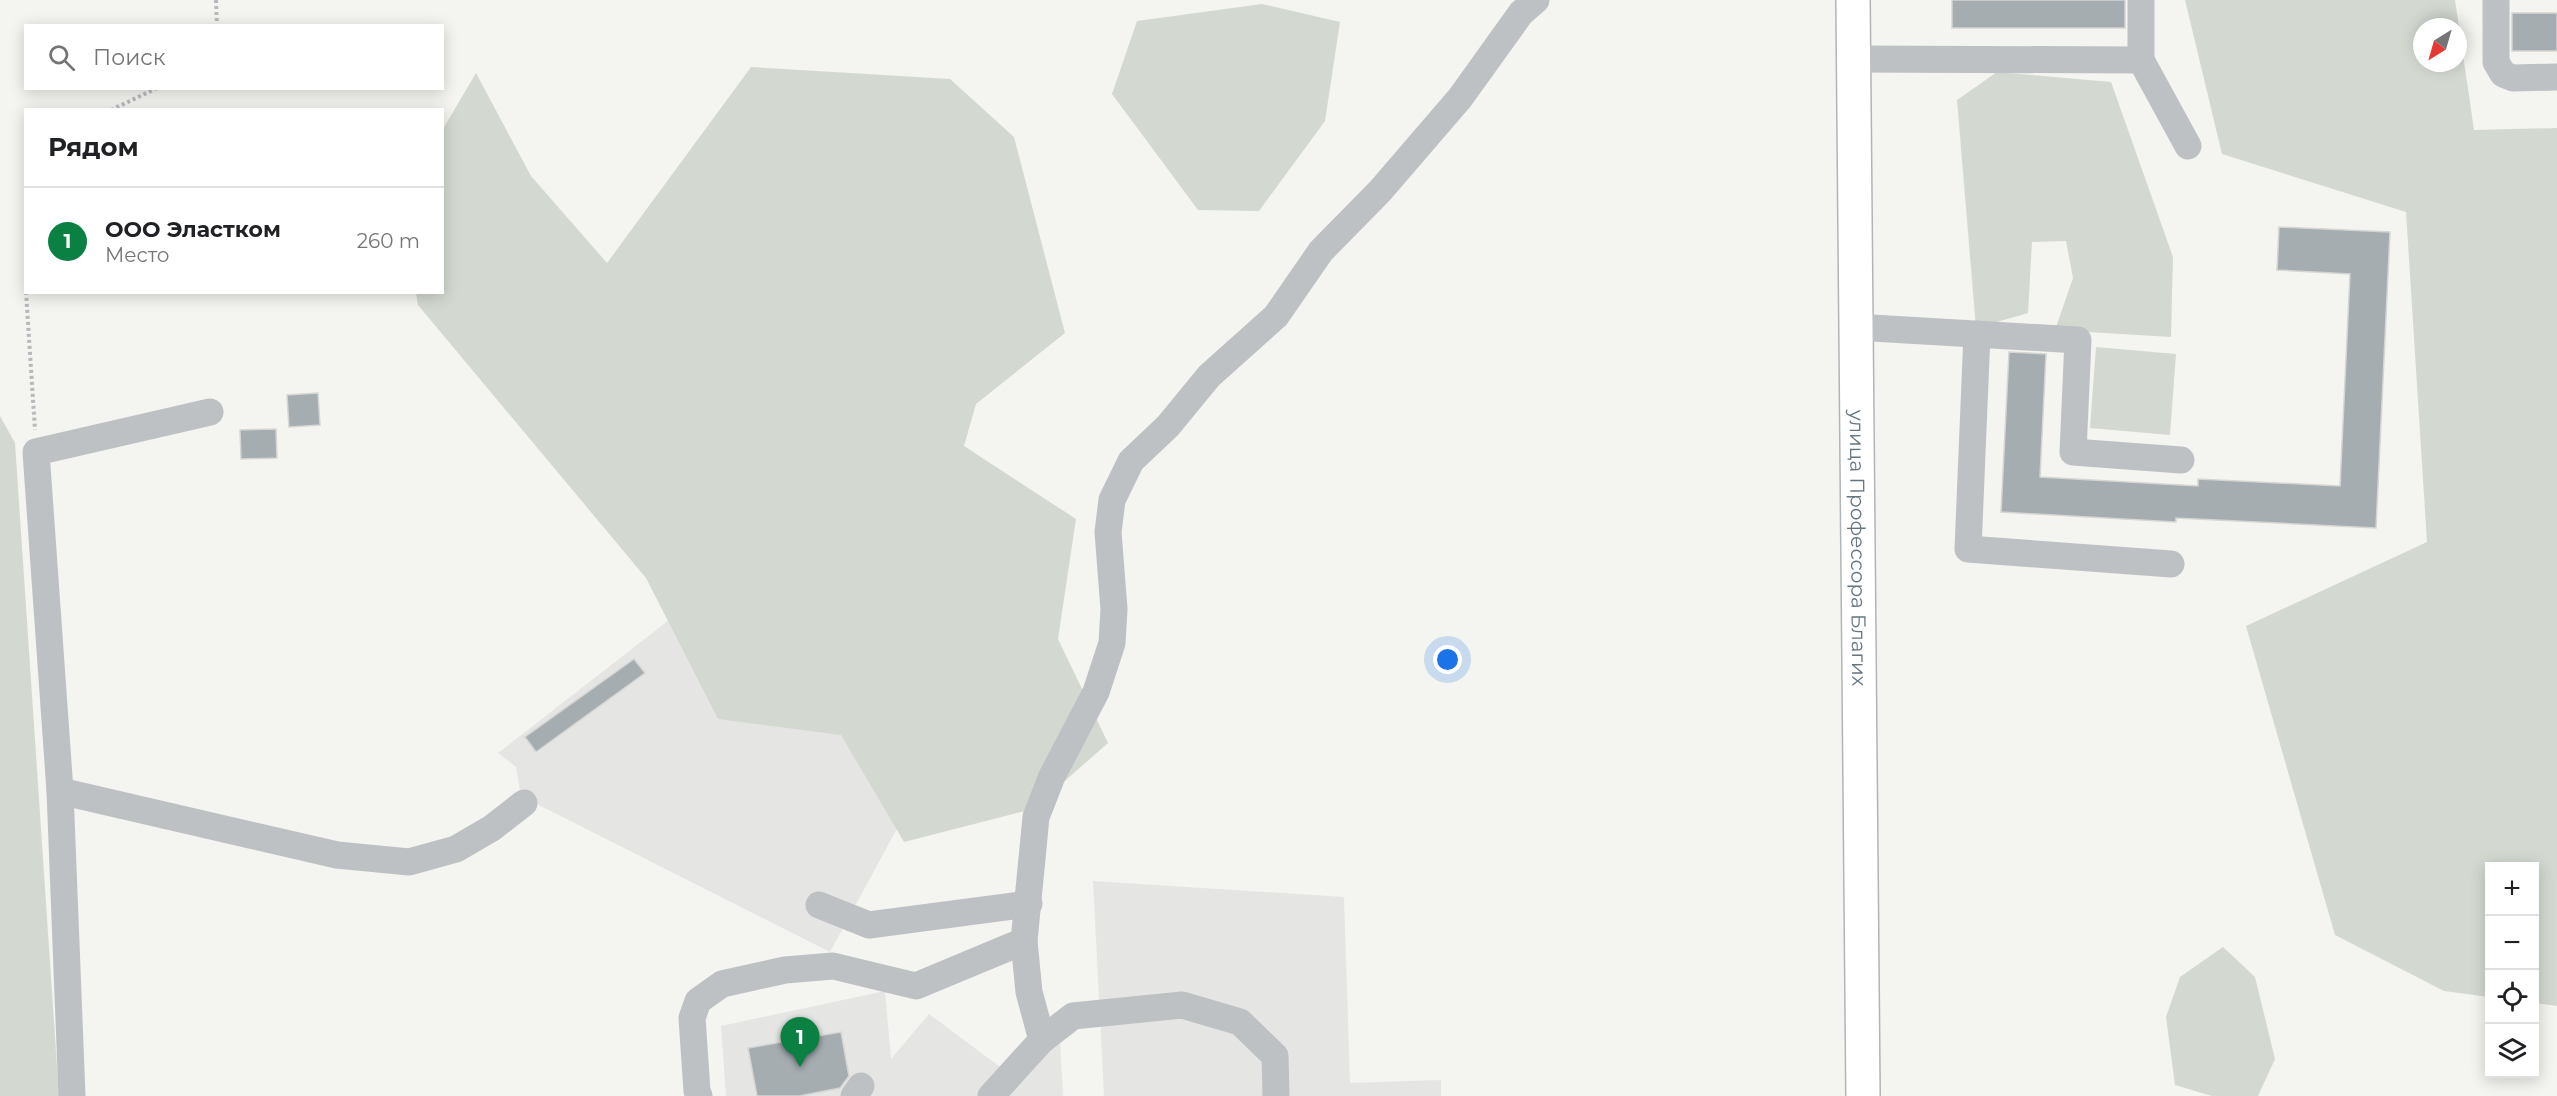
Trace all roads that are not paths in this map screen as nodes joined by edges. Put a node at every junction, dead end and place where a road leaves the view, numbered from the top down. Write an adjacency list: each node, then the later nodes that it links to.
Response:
1 (1536, 0): 16 (lane)
2 (1853, 0): 5 (main road, улица Профессора Благих)
3 (2141, 0): 6 (lane)
4 (2496, 0): 7 (lane)
5 (1853, 59): 6 (lane); 9 (main road, улица Профессора Благих)
6 (2141, 60): 8 (lane)
7 (2557, 77)
8 (2188, 146)
9 (1855, 327): 10 (lane); 24 (main road, улица Профессора Благих)
10 (1977, 334): 12 (lane); 13 (lane)
11 (210, 412): 14 (lane)
12 (2181, 460)
13 (2171, 564)
14 (60, 791): 15 (lane); 20 (lane)
15 (524, 803)
16 (1029, 904): 17 (lane); 18 (lane)
17 (819, 905)
18 (1024, 941): 19 (lane); 21 (lane)
19 (1042, 1040): 22 (lane); 23 (lane)
20 (72, 1096)
21 (699, 1096)
22 (991, 1096)
23 (1276, 1096)
24 (1863, 1096)

